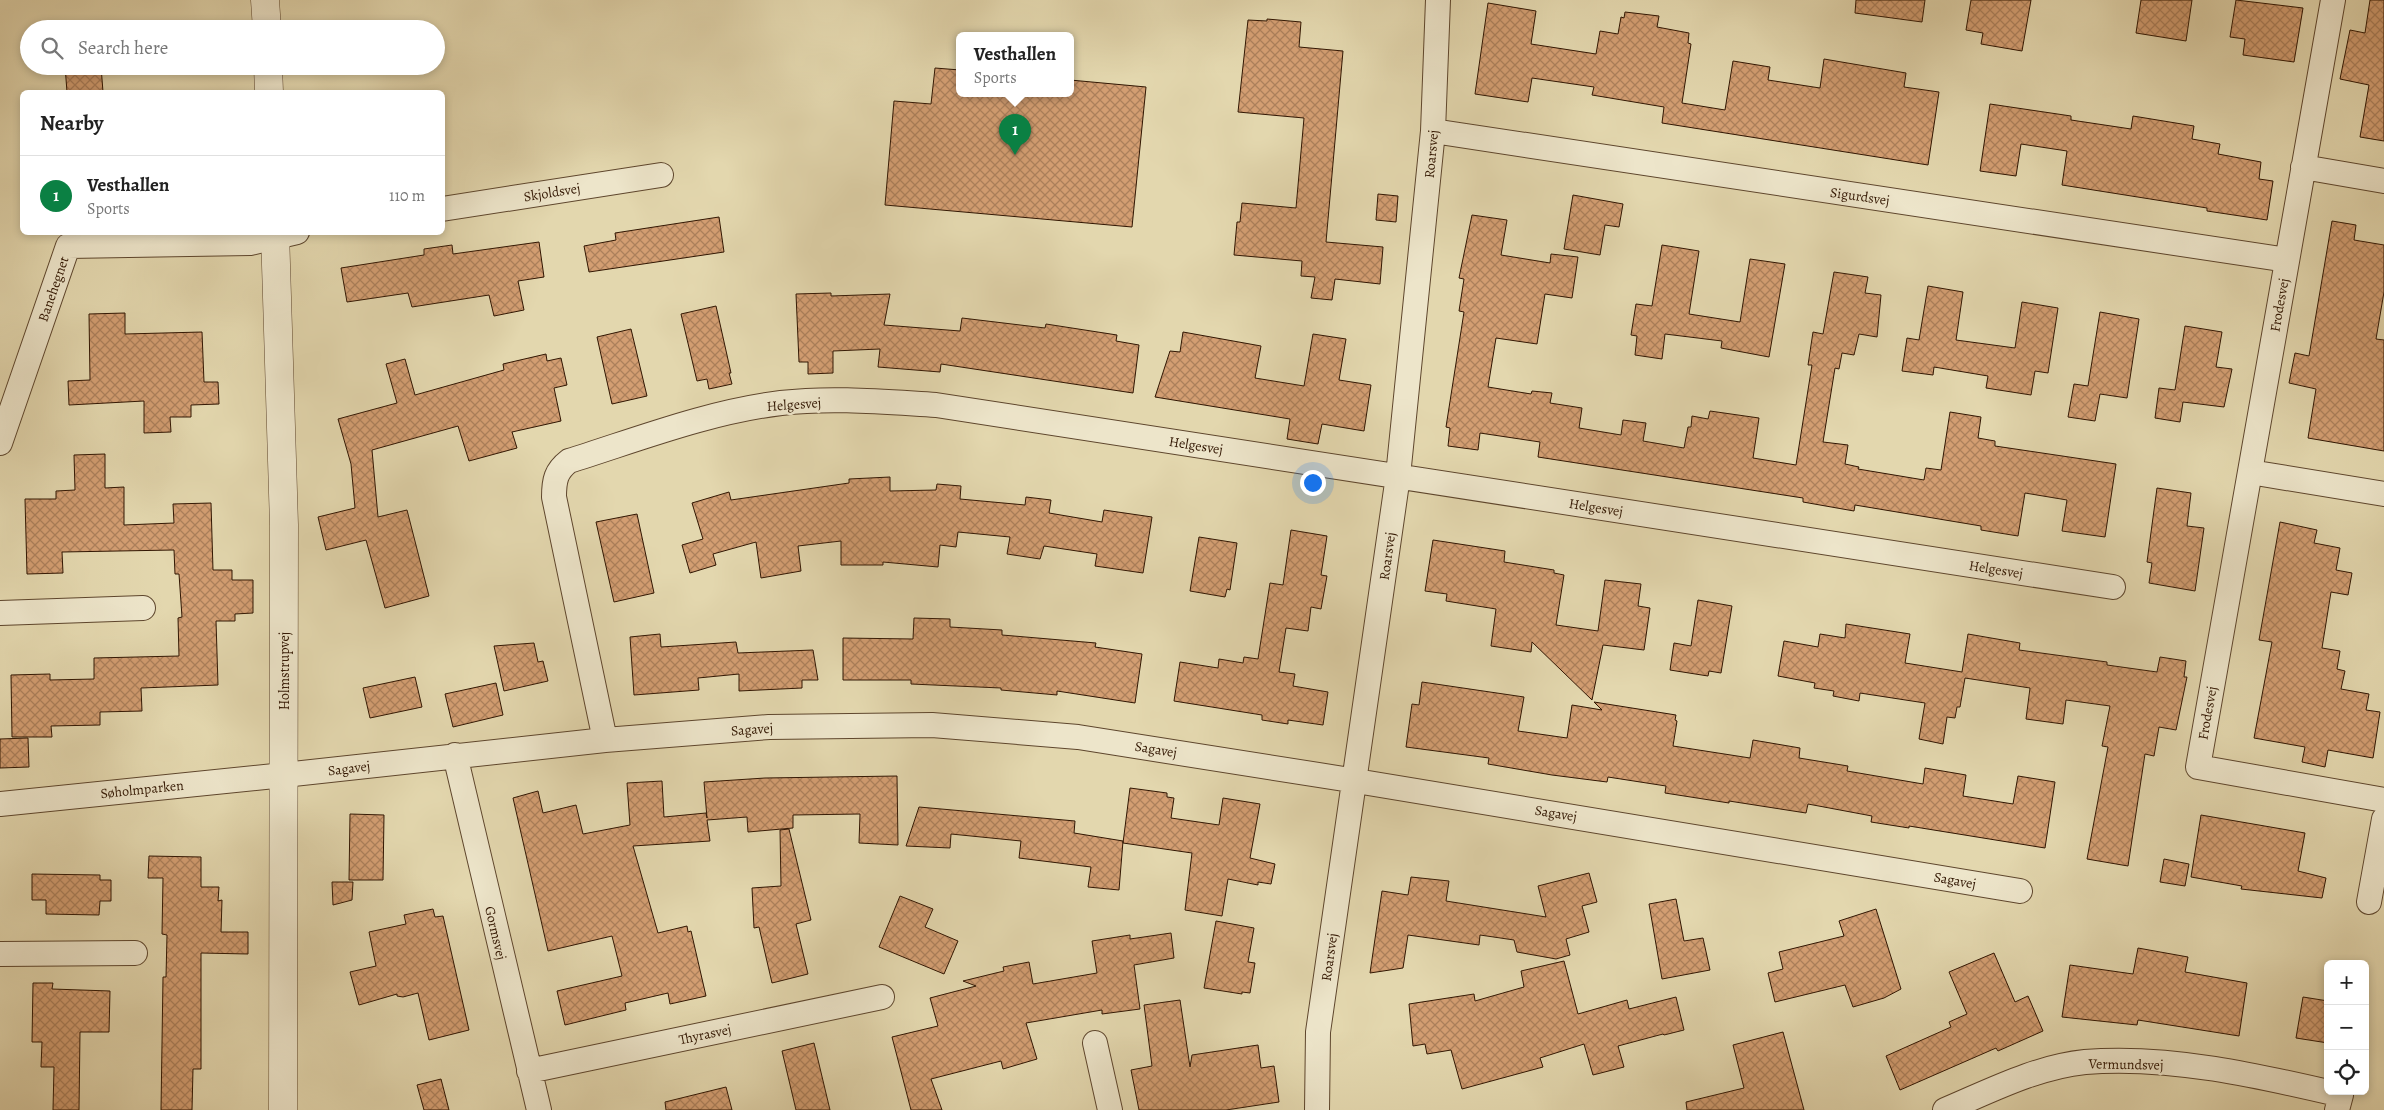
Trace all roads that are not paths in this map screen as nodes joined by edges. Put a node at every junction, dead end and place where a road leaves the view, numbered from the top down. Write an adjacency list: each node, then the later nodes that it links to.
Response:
1 (266, 0): 4 (street)
2 (1438, 0): 7 (street, Roarsvej)
3 (2333, 0): 8 (street, Frodesvej)
4 (266, 20)
5 (268, 75): 6 (street)
6 (269, 90)
7 (1433, 131): 14 (street, Sigurdsvej); 17 (street, Roarsvej)
8 (2303, 167): 10 (street); 14 (street, Frodesvej)
9 (661, 175): 11 (street, Skjoldsvej)
10 (2384, 181)
11 (445, 209)
12 (278, 235): 15 (street, Banehegnet)
13 (282, 235): 24 (street, Holmstrupvej)
14 (2287, 260): 16 (street, Frodesvej)
15 (0, 443)
16 (2250, 472): 18 (street); 26 (street, Frodesvej)
17 (1398, 476): 19 (street, Helgesvej); 22 (street, Helgesvej); 25 (street, Roarsvej)
18 (2384, 494)
19 (2113, 587)
20 (143, 608): 21 (street)
21 (0, 613)
22 (605, 740): 23 (street, Sagavej); 25 (street, Sagavej)
23 (455, 755): 24 (street, Sagavej); 35 (street, Gormsvej)
24 (284, 775): 27 (street, Søholmparken); 37 (street, Holmstrupvej)
25 (1355, 780): 29 (street, Sagavej); 40 (street, Roarsvej)
26 (2384, 800)
27 (0, 804)
28 (2384, 819): 30 (street)
29 (2020, 891)
30 (2369, 902)
31 (135, 953): 32 (street)
32 (0, 954)
33 (882, 997): 35 (street, Thyrasvej)
34 (1095, 1043): 39 (street)
35 (529, 1071): 38 (street, Gormsvej)
36 (2339, 1102): 41 (street, Vermundsvej)
37 (283, 1110)
38 (539, 1110)
39 (1110, 1110)
40 (1316, 1110)
41 (1946, 1110)

